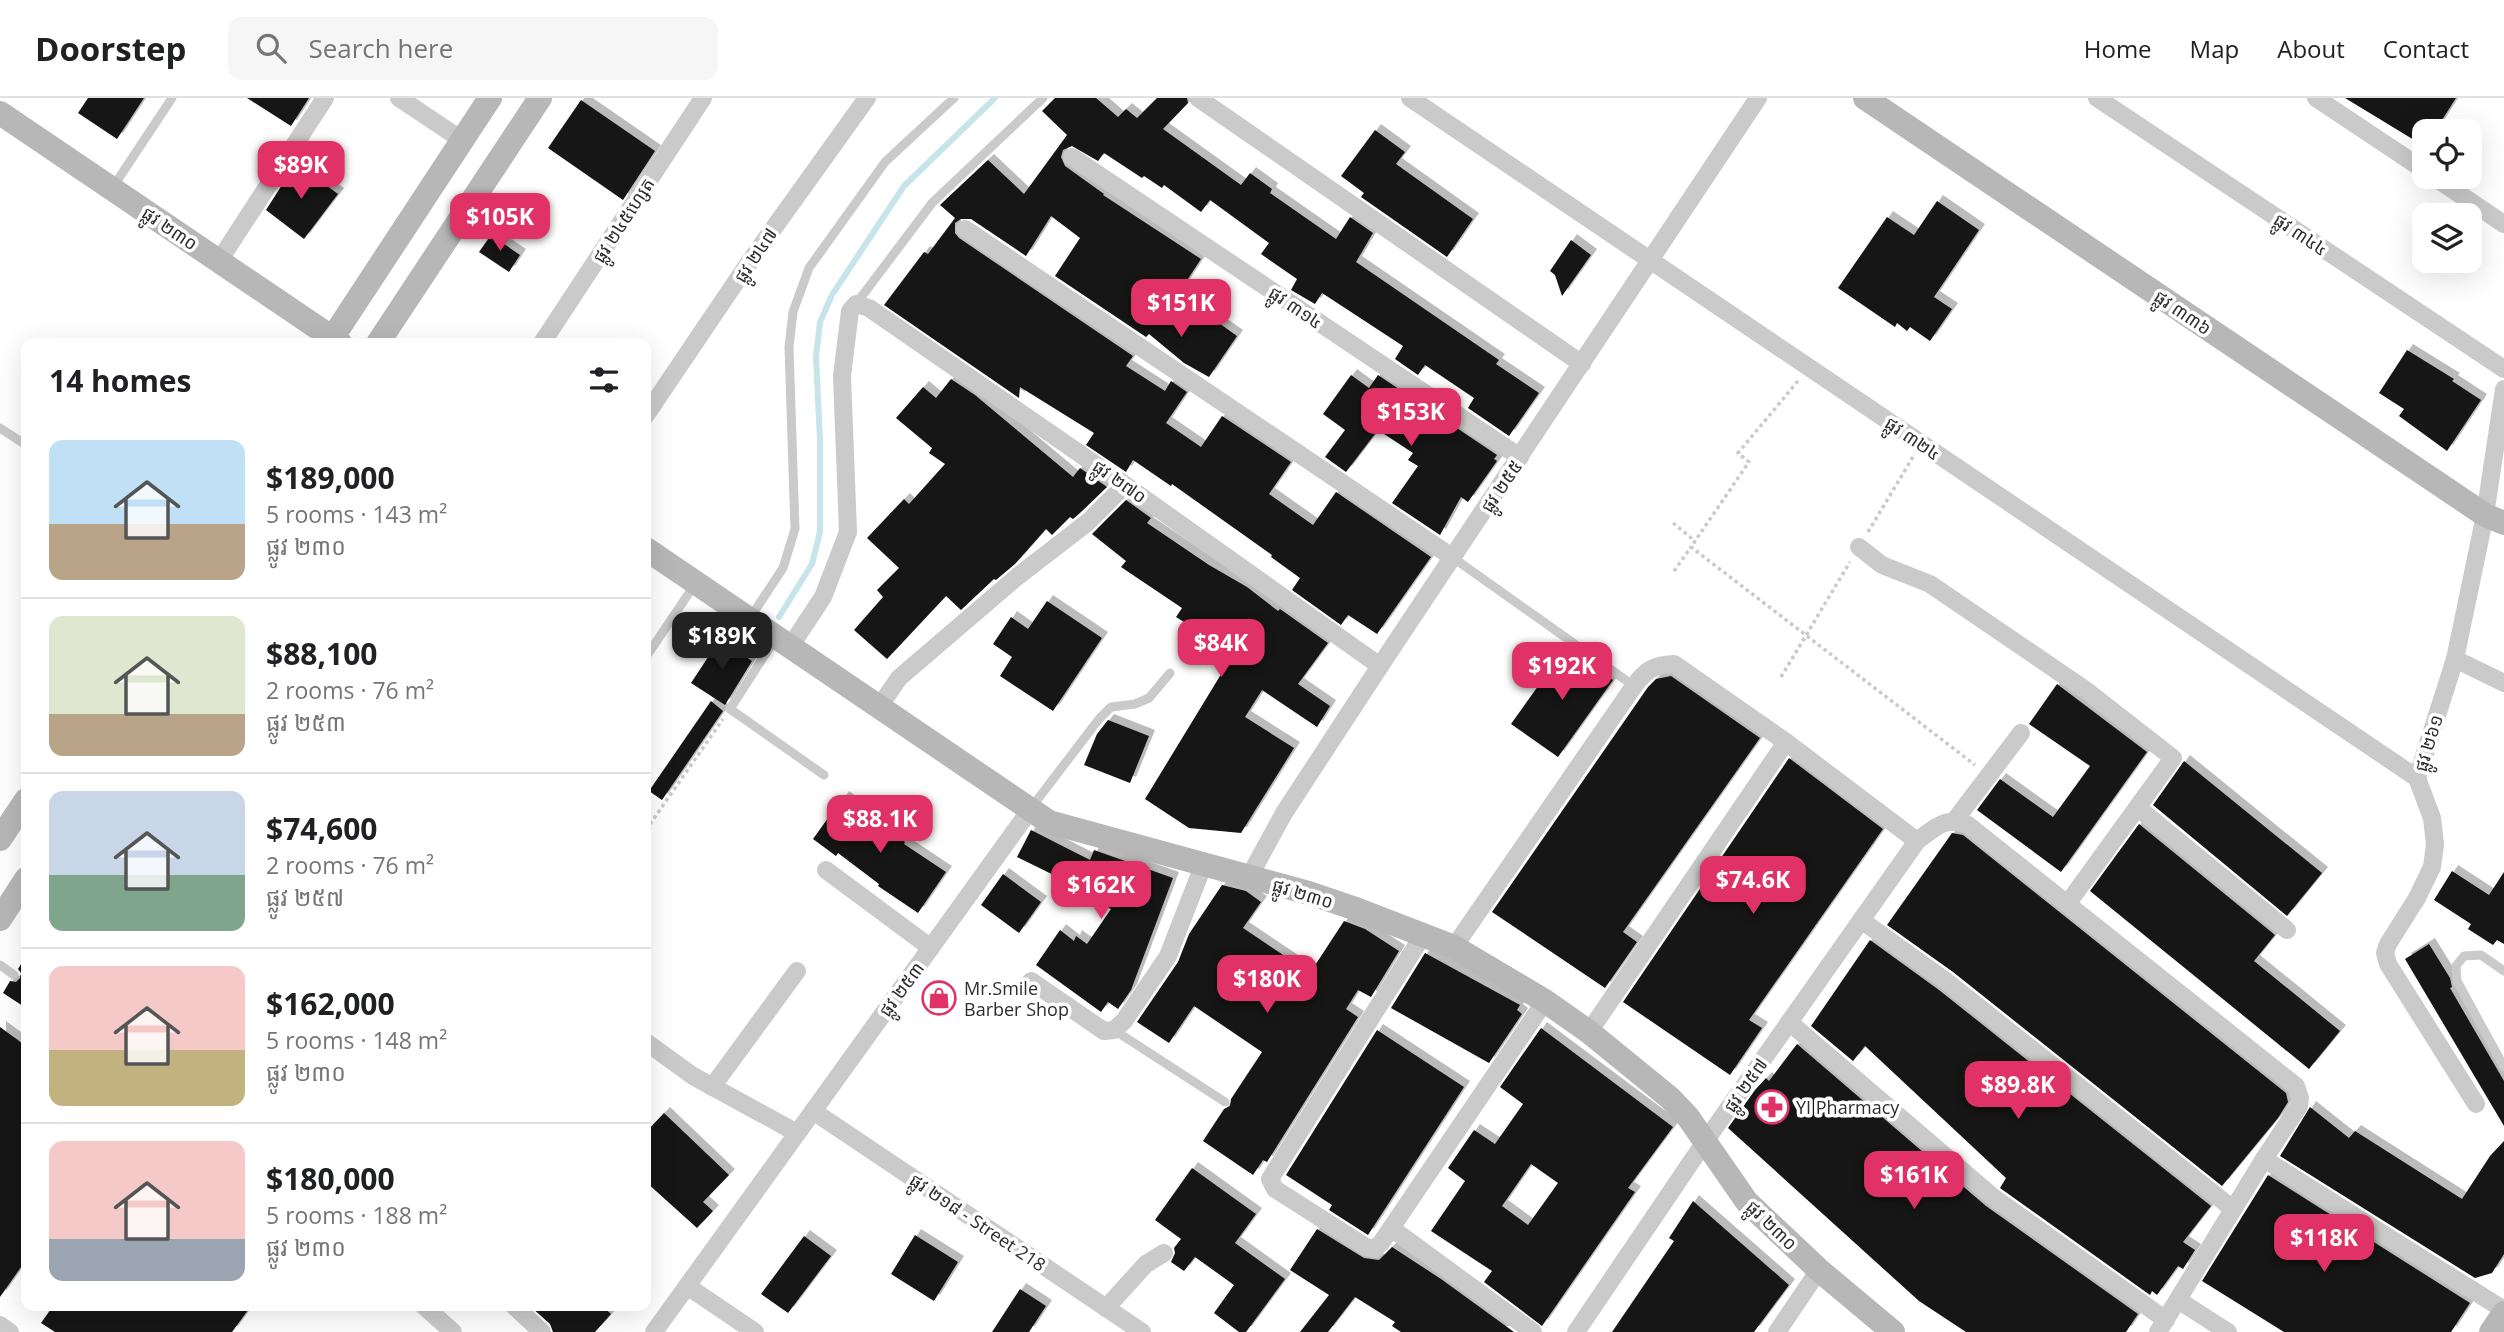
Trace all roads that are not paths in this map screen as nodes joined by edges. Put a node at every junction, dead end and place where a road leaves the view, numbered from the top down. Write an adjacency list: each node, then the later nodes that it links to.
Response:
1 (172, 98): 20 (lane)
2 (325, 98): 24 (street)
3 (400, 98): 17 (street)
4 (490, 98): 17 (street)
5 (540, 98): 29 (street)
6 (703, 98): 30 (street, ផ្លូវ ២៤៥ហ្សេត)
7 (867, 98): 34 (street, ផ្លូវ ២៤៧)
8 (954, 98): 44 (lane)
9 (1043, 98): 26 (lane)
10 (1198, 98): 31 (street)
11 (1410, 98): 25 (street, ផ្លូវ ៣២៤)
12 (1758, 98): 25 (street, ផ្លូវ ២៥៥)
13 (1864, 98): 39 (street, ផ្លូវ ៣៣៦)
14 (2097, 98): 32 (street, ផ្លូវ ៣៤៤)
15 (2316, 98): 19 (street)
16 (0, 113): 20 (street, ផ្លូវ ២៣០)
17 (462, 140): 28 (street)
18 (1072, 157): 37 (street, ផ្លូវ ៣១៤)
19 (2412, 162)
20 (112, 189): 24 (street, ផ្លូវ ២៣០)
21 (2452, 189): 22 (street)
22 (2504, 224)
23 (965, 229): 42 (street)
24 (219, 261): 27 (street, ផ្លូវ ២៣០)
25 (1651, 261): 31 (street, ផ្លូវ ២៥៥); 56 (street, ផ្លូវ ៣២៤)
26 (856, 304): 38 (street, ផ្លូវ ២៧០); 45 (street)
27 (330, 338)
28 (336, 338)
29 (381, 338)
30 (545, 338)
31 (1582, 364): 37 (street, ផ្លូវ ២៥៥)
32 (2504, 369)
33 (2504, 389): 39 (street, ផ្លូវ ២៦១)
34 (651, 408)
35 (0, 428): 36 (lane)
36 (21, 442)
37 (1520, 457): 42 (street, ផ្លូវ ២៥៥)
38 (1125, 485): 48 (street, ផ្លូវ ២៧០); 52 (street)
39 (2494, 519): 47 (street, ផ្លូវ ២៦១)
40 (1859, 547): 58 (street)
41 (651, 553): 43 (street, ផ្លូវ ២៣០)
42 (1452, 557): 48 (street, ផ្លូវ ២៥៥); 51 (lane)
43 (696, 583): 44 (street, ផ្លូវ ២៣០); 46 (lane)
44 (749, 619): 45 (street, ផ្លូវ ២៣០)
45 (783, 642): 52 (street, ផ្លូវ ២៣០); 55 (lane)
46 (651, 650)
47 (2455, 659): 50 (street); 56 (street, ផ្លូវ ២៦១)
48 (1380, 666): 65 (street, ផ្លូវ ២៥៥)
49 (1170, 673): 59 (lane, ផ្លូវ ២៥៣)
50 (2504, 682)
51 (1634, 686): 54 (street); 72 (street)
52 (879, 707): 59 (street, ផ្លូវ ២៣០)
53 (2021, 733): 60 (street)
54 (1786, 742): 62 (street); 82 (street)
55 (824, 775)
56 (2417, 778): 87 (street, ផ្លូវ ២៦១)
57 (21, 808): 61 (street)
58 (2138, 808): 67 (street); 70 (street)
59 (1030, 810): 63 (street, ផ្លូវ ២៣០); 73 (street, ផ្លូវ ២៥៣)
60 (1955, 820): 62 (street); 67 (street)
61 (0, 839)
62 (1917, 841): 69 (street, ផ្លូវ ២៥៧)
63 (1203, 866): 65 (street, ផ្លូវ ២៣០); 81 (street)
64 (826, 870): 73 (street)
65 (1249, 877): 71 (street, ផ្លូវ ២៣០)
66 (21, 887): 68 (street)
67 (2068, 903): 91 (street)
68 (0, 919)
69 (1861, 920): 80 (street, ផ្លូវ ២៥៧); 92 (street)
70 (2287, 930)
71 (1423, 935): 72 (street, ផ្លូវ ២៣០); 93 (street)
72 (1454, 947): 79 (street, ផ្លូវ ២៣០)
73 (931, 948): 88 (street, ផ្លូវ ២៥៣)
74 (0, 965): 77 (lane)
75 (797, 971): 85 (street)
76 (2504, 971): 84 (lane)
77 (14, 975)
78 (1031, 981): 81 (street)
79 (1545, 1001): 82 (street, ផ្លូវ ២៣០); 93 (street)
80 (1789, 1022): 90 (street, ផ្លូវ ២៥៧); 103 (street)
81 (1114, 1030): 86 (lane)
82 (1588, 1032): 90 (street, ផ្លូវ ២៣០)
83 (651, 1045): 85 (street)
84 (2504, 1067)
85 (712, 1087): 89 (street)
86 (1225, 1102)
87 (2476, 1104)
88 (813, 1111): 89 (street, ផ្លូវ ២៥៣); 98 (street, ផ្លូវ ២១៨ - Street 218)
89 (797, 1133): 96 (street, ផ្លូវ ២៥៣)
90 (1704, 1143): 95 (street, ផ្លូវ ២៣០); 111 (street, ផ្លូវ ២៥៧)
91 (2264, 1159): 92 (street); 101 (street)
92 (2233, 1209): 97 (street)
93 (1391, 1228): 110 (street)
94 (1164, 1253): 98 (street)
95 (1819, 1270): 112 (street); 113 (street, ផ្លូវ ២៣០)
96 (687, 1286): 107 (street, ផ្លូវ ២៥៣); 108 (street)
97 (2178, 1300): 103 (street); 114 (street)
98 (1106, 1308): 109 (street, ផ្លូវ ២១៨ - Street 218)
99 (430, 1311): 105 (street)
100 (519, 1311): 106 (street)
101 (2504, 1311): 115 (street)
102 (0, 1325): 104 (street)
103 (2162, 1326)
104 (10, 1332)
105 (453, 1332)
106 (542, 1332)
107 (654, 1332)
108 (755, 1332)
109 (1142, 1332)
110 (1533, 1332)
111 (1576, 1332)
112 (1777, 1332)
113 (1893, 1332)
114 (2228, 1332)
115 (2491, 1332)

